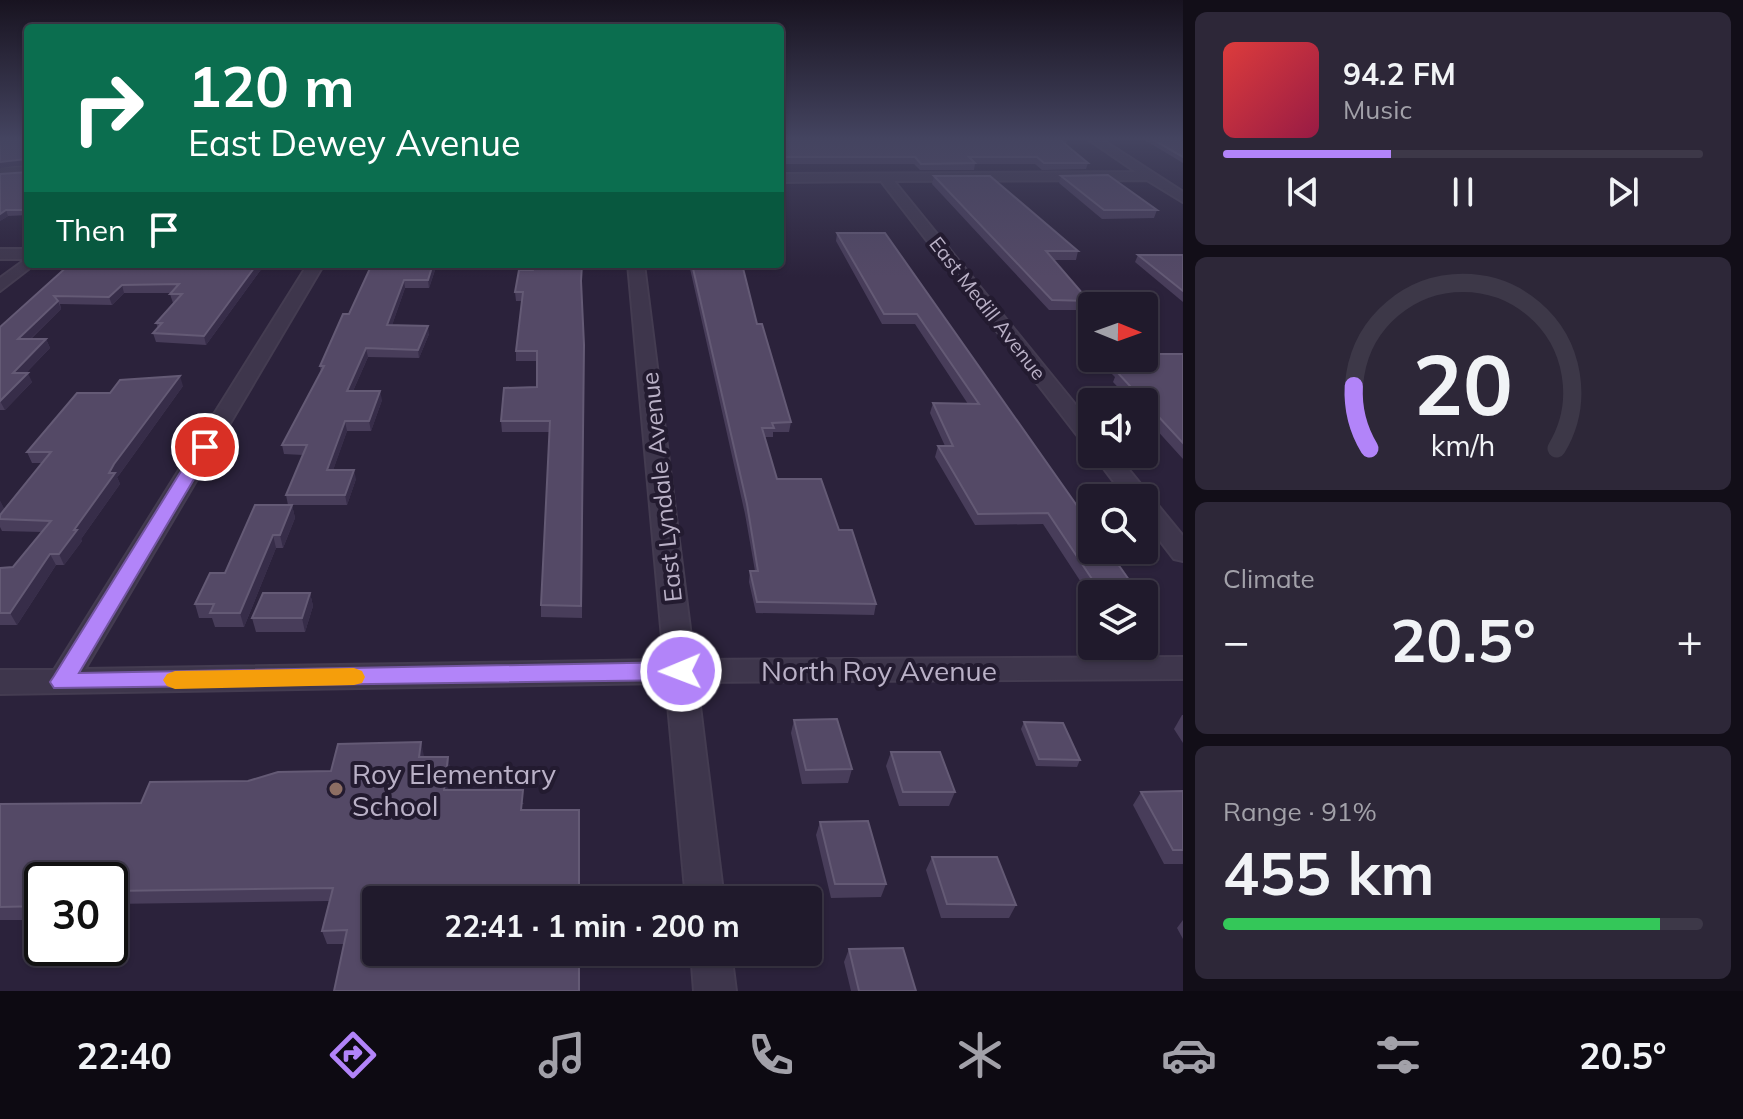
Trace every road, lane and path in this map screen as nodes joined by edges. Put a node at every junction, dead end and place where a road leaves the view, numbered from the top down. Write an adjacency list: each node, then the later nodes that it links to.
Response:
1 (891, 185): 10 (street, East Medill Avenue)
2 (1164, 185): 3 (street)
3 (1183, 198)
4 (0, 254): 5 (street)
5 (24, 254)
6 (24, 266): 9 (street)
7 (314, 268): 18 (street)
8 (636, 268): 16 (street, East Lyndale Avenue)
9 (0, 286)
10 (1078, 421)
11 (1115, 468): 12 (street)
12 (1128, 484)
13 (1158, 522): 14 (street)
14 (1183, 553)
15 (1183, 668): 16 (street, North Roy Avenue)
16 (681, 671): 18 (street, North Roy Avenue); 19 (street, East Lyndale Avenue)
17 (0, 682): 18 (street, North Roy Avenue)
18 (62, 682)
19 (704, 886)
20 (712, 966): 21 (street)
21 (715, 991)

